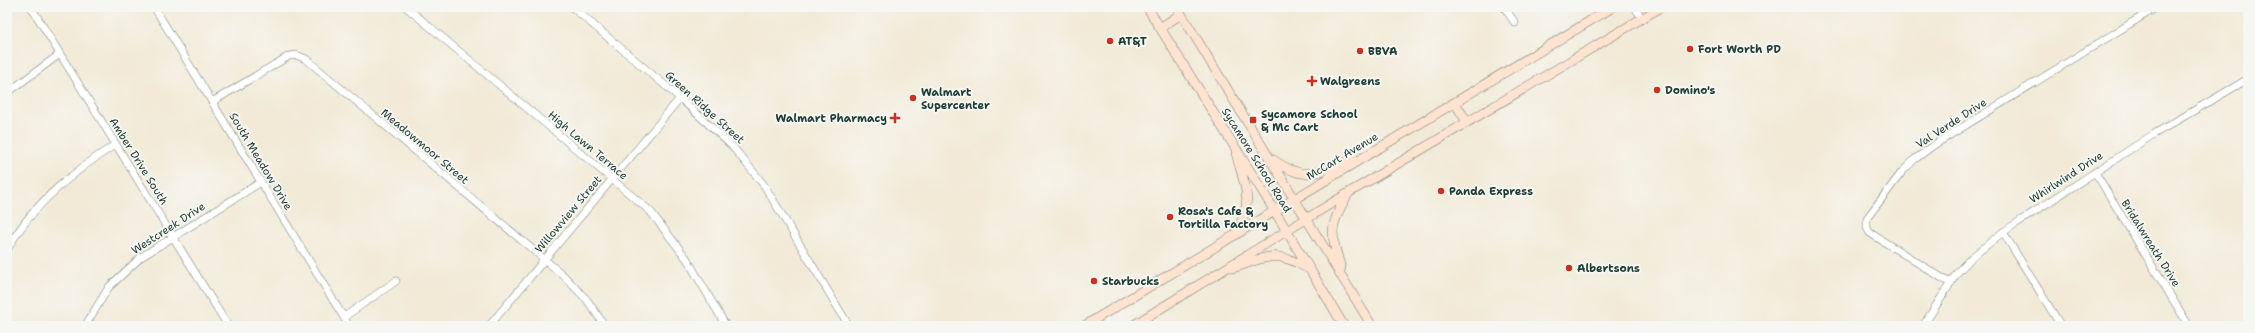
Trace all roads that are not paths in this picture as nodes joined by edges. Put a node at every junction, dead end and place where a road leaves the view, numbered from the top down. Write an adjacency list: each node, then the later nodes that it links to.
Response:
1 (31, 7): 15 (street, Amber Drive South)
2 (155, 7): 19 (street, South Meadow Drive)
3 (406, 7): 27 (street, High Lawn Terrace)
4 (572, 7): 18 (street, Green Ridge Street)
5 (1147, 7): 14 (main road, Sycamore School Road)
6 (1504, 7): 13 (street)
7 (1613, 7): 20 (main road, McCart Avenue)
8 (1635, 7): 12 (street)
9 (1661, 7): 12 (main road)
10 (2157, 7): 43 (street, Val Verde Drive)
11 (1179, 11): 14 (main road); 25 (main road, Sycamore School Road)
12 (1642, 19): 21 (main road)
13 (1515, 23)
14 (1160, 28): 23 (main road, Sycamore School Road)
15 (60, 54): 17 (street); 22 (street, Amber Drive South)
16 (2248, 79): 26 (street, Whirlwind Drive)
17 (7, 93)
18 (680, 98): 27 (street, Willowview Street); 52 (street, Green Ridge Street)
19 (212, 102): 28 (street, South Meadow Drive); 38 (street, Meadowmoor Street)
20 (1455, 103): 21 (main road); 24 (main road, McCart Avenue)
21 (1467, 122): 29 (main road)
22 (116, 144): 36 (street, Amber Drive South); 37 (street)
23 (1234, 144): 31 (main road, Sycamore School Road); 35 (main road)
24 (1371, 153): 25 (main road); 30 (main road, McCart Avenue)
25 (1268, 156): 30 (main road, Sycamore School Road)
26 (2094, 172): 34 (street, Whirlwind Drive); 59 (street, Bridalwreath Drive)
27 (612, 178): 38 (street, Willowview Street); 51 (street, High Lawn Terrace)
28 (261, 182): 36 (street, Westcreek Drive); 44 (street, South Meadow Drive)
29 (1350, 192): 32 (main road); 42 (main road)
30 (1295, 199): 31 (main road, McCart Avenue); 32 (main road, Sycamore School Road)
31 (1275, 211): 33 (main road, Sycamore School Road); 35 (main road, McCart Avenue)
32 (1307, 218): 33 (main road); 42 (main road, Sycamore School Road)
33 (1286, 231): 39 (main road, Sycamore School Road); 40 (main road)
34 (2003, 232): 43 (street, Whirlwind Drive); 58 (street)
35 (1236, 234): 45 (main road, McCart Avenue)
36 (173, 236): 46 (street, Amber Drive South); 47 (street, Westcreek Drive)
37 (7, 250)
38 (544, 260): 49 (street, Willowview Street); 50 (street, Meadowmoor Street)
39 (1308, 269): 40 (main road); 55 (main road, Sycamore School Road)
40 (1220, 272): 54 (main road)
41 (396, 280): 44 (street)
42 (1346, 283): 56 (main road, Sycamore School Road)
43 (1950, 283): 57 (street, Whirlwind Drive)
44 (344, 317): 48 (street, South Meadow Drive)
45 (1093, 323): 53 (main road, McCart Avenue)
46 (226, 325)
47 (85, 326)
48 (349, 326)
49 (489, 326)
50 (605, 326)
51 (726, 326)
52 (849, 326)
53 (1084, 326)
54 (1132, 326)
55 (1344, 326)
56 (1372, 326)
57 (1923, 326)
58 (2061, 326)
59 (2189, 326)

